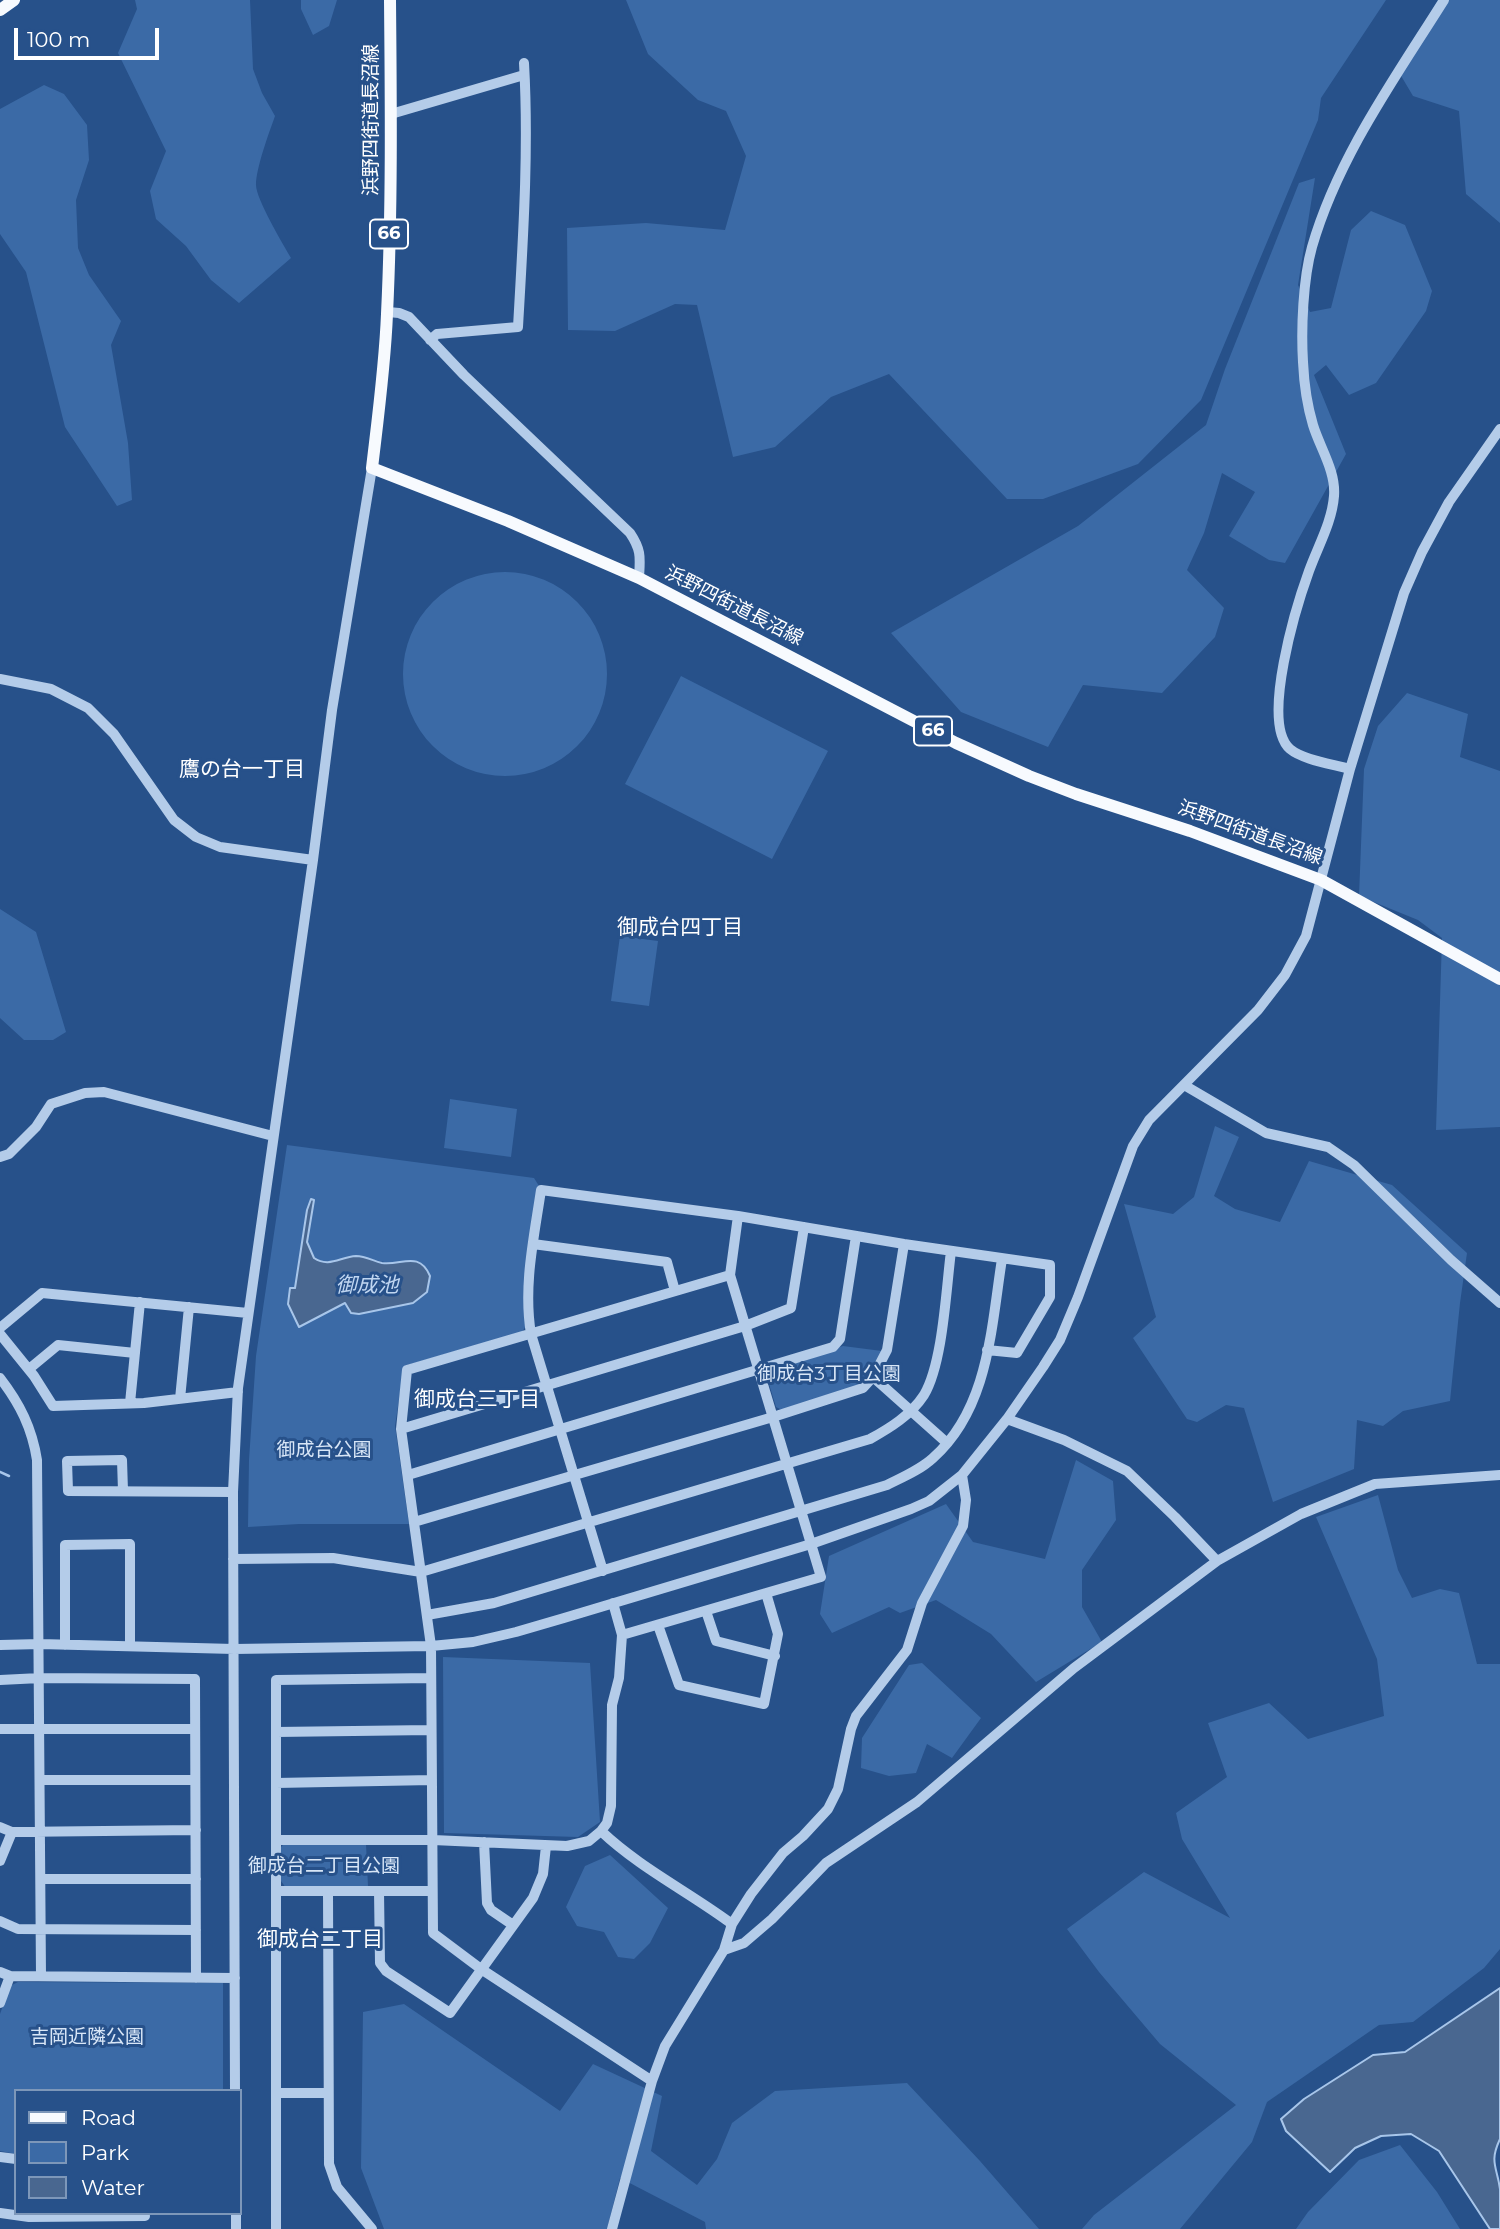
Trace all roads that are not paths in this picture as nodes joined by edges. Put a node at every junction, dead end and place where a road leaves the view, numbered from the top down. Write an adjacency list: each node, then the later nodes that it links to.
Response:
1 (14, 0): 4 (main road)
2 (390, 0): 7 (main road, 浜野四街道長沼線 / 66)
3 (1444, 0): 14 (street)
4 (0, 10)
5 (524, 63): 6 (street)
6 (524, 75): 7 (street); 9 (street)
7 (391, 114): 8 (main road, 浜野四街道長沼線 / 66)
8 (388, 312): 9 (street); 11 (main road, 浜野四街道長沼線 / 66)
9 (430, 340): 12 (street)
10 (1500, 429): 14 (street)
11 (372, 468): 12 (main road, 浜野四街道長沼線 / 66); 15 (street)
12 (639, 578): 16 (main road, 浜野四街道長沼線 / 66)
13 (0, 679): 15 (street)
14 (1350, 769): 16 (street)
15 (313, 860): 19 (street)
16 (1321, 880): 17 (main road, 浜野四街道長沼線 / 66); 18 (street)
17 (1500, 979)
18 (1184, 1085): 31 (street); 50 (street)
19 (273, 1136): 20 (street); 33 (street)
20 (0, 1157)
21 (738, 1216): 22 (street); 24 (street); 28 (street)
22 (804, 1227): 23 (street); 34 (street)
23 (856, 1236): 25 (street); 41 (street)
24 (533, 1244): 29 (street); 37 (street)
25 (904, 1244): 26 (street); 42 (street)
26 (951, 1251): 27 (street); 48 (street)
27 (1002, 1259): 38 (street); 38 (street)
28 (730, 1275): 29 (street); 34 (street)
29 (675, 1291): 37 (street)
30 (140, 1302): 32 (street); 35 (street); 39 (street)
31 (1500, 1303)
32 (189, 1307): 33 (street); 46 (street)
33 (248, 1313): 45 (street)
34 (745, 1326): 41 (street); 44 (street)
35 (0, 1328)
36 (0, 1334): 40 (street)
37 (531, 1334): 44 (street); 51 (street)
38 (987, 1350): 53 (street)
39 (135, 1353): 40 (street); 47 (street)
40 (29, 1369): 47 (street)
41 (758, 1369): 49 (street); 52 (street)
42 (873, 1377): 48 (street); 49 (street)
43 (0, 1378): 75 (street)
44 (547, 1385): 51 (street); 52 (street)
45 (238, 1392): 46 (street); 60 (street)
46 (180, 1399): 47 (street)
47 (130, 1404)
48 (909, 1411): 53 (street); 54 (street)
49 (773, 1418): 54 (street); 58 (street)
50 (1007, 1419): 56 (street); 66 (street)
51 (401, 1429): 55 (street)
52 (560, 1430): 55 (street); 58 (street)
53 (947, 1443): 61 (street)
54 (787, 1465): 61 (street); 63 (street)
55 (408, 1475): 62 (street)
56 (962, 1475): 64 (street); 111 (street)
57 (1500, 1475): 66 (street)
58 (574, 1476): 62 (street); 63 (street)
59 (123, 1491): 59 (street); 60 (street)
60 (233, 1492): 65 (street)
61 (801, 1511): 64 (street); 67 (street)
62 (414, 1522): 68 (street)
63 (589, 1523): 67 (street); 68 (street)
64 (811, 1544): 69 (street); 70 (street)
65 (233, 1559): 68 (street); 80 (street)
66 (1217, 1561): 115 (street)
67 (603, 1571): 72 (street)
68 (421, 1573): 72 (street)
69 (766, 1593): 71 (street); 81 (street)
70 (613, 1603): 74 (street); 79 (street)
71 (706, 1611): 73 (street); 81 (street)
72 (427, 1615): 79 (street)
73 (658, 1625): 74 (street); 81 (street)
74 (622, 1635): 96 (street)
75 (40, 1644): 76 (street); 77 (street); 82 (street)
76 (65, 1644): 78 (street); 78 (street)
77 (0, 1645)
78 (130, 1646): 80 (street)
79 (431, 1646): 80 (street); 83 (street)
80 (234, 1649): 120 (street)
81 (775, 1656)
82 (40, 1678): 84 (street); 86 (street); 87 (street)
83 (431, 1678): 88 (street); 89 (street)
84 (0, 1681)
85 (0, 1729): 86 (street)
86 (40, 1729): 87 (street); 90 (street)
87 (195, 1729): 91 (street)
88 (431, 1730): 89 (street); 92 (street)
89 (276, 1732): 93 (street)
90 (40, 1780): 91 (street); 98 (street)
91 (195, 1780): 95 (street)
92 (432, 1780): 93 (street); 100 (street)
93 (276, 1783): 99 (street)
94 (0, 1827): 97 (street)
95 (196, 1830): 98 (street); 105 (street)
96 (601, 1831): 102 (street); 111 (street)
97 (12, 1832): 98 (street); 103 (street)
98 (40, 1832): 104 (street)
99 (276, 1840): 100 (street); 109 (street)
100 (433, 1840): 101 (street); 108 (street)
101 (484, 1842): 102 (street); 112 (street)
102 (546, 1846): 112 (street)
103 (0, 1861)
104 (41, 1879): 105 (street); 113 (street)
105 (196, 1879): 114 (street)
106 (328, 1891): 107 (street); 109 (street); 125 (street)
107 (379, 1891): 108 (street); 116 (street)
108 (432, 1891): 116 (street)
109 (276, 1892): 124 (street)
110 (0, 1922): 113 (street)
111 (732, 1924): 115 (street)
112 (513, 1925): 116 (street)
113 (41, 1929): 114 (street); 118 (street)
114 (196, 1930): 119 (street)
115 (724, 1950): 122 (street)
116 (481, 1969): 122 (street)
117 (5, 1974): 118 (street); 121 (street)
118 (41, 1976): 119 (street)
119 (196, 1978): 120 (street)
120 (235, 1978): 123 (street)
121 (0, 2003)
122 (652, 2081): 130 (street)
123 (235, 2089)
124 (276, 2093): 125 (street); 128 (street)
125 (327, 2094): 129 (street)
126 (14, 2215): 127 (street)
127 (106, 2215)
128 (276, 2229)
129 (372, 2229)
130 (612, 2229)

